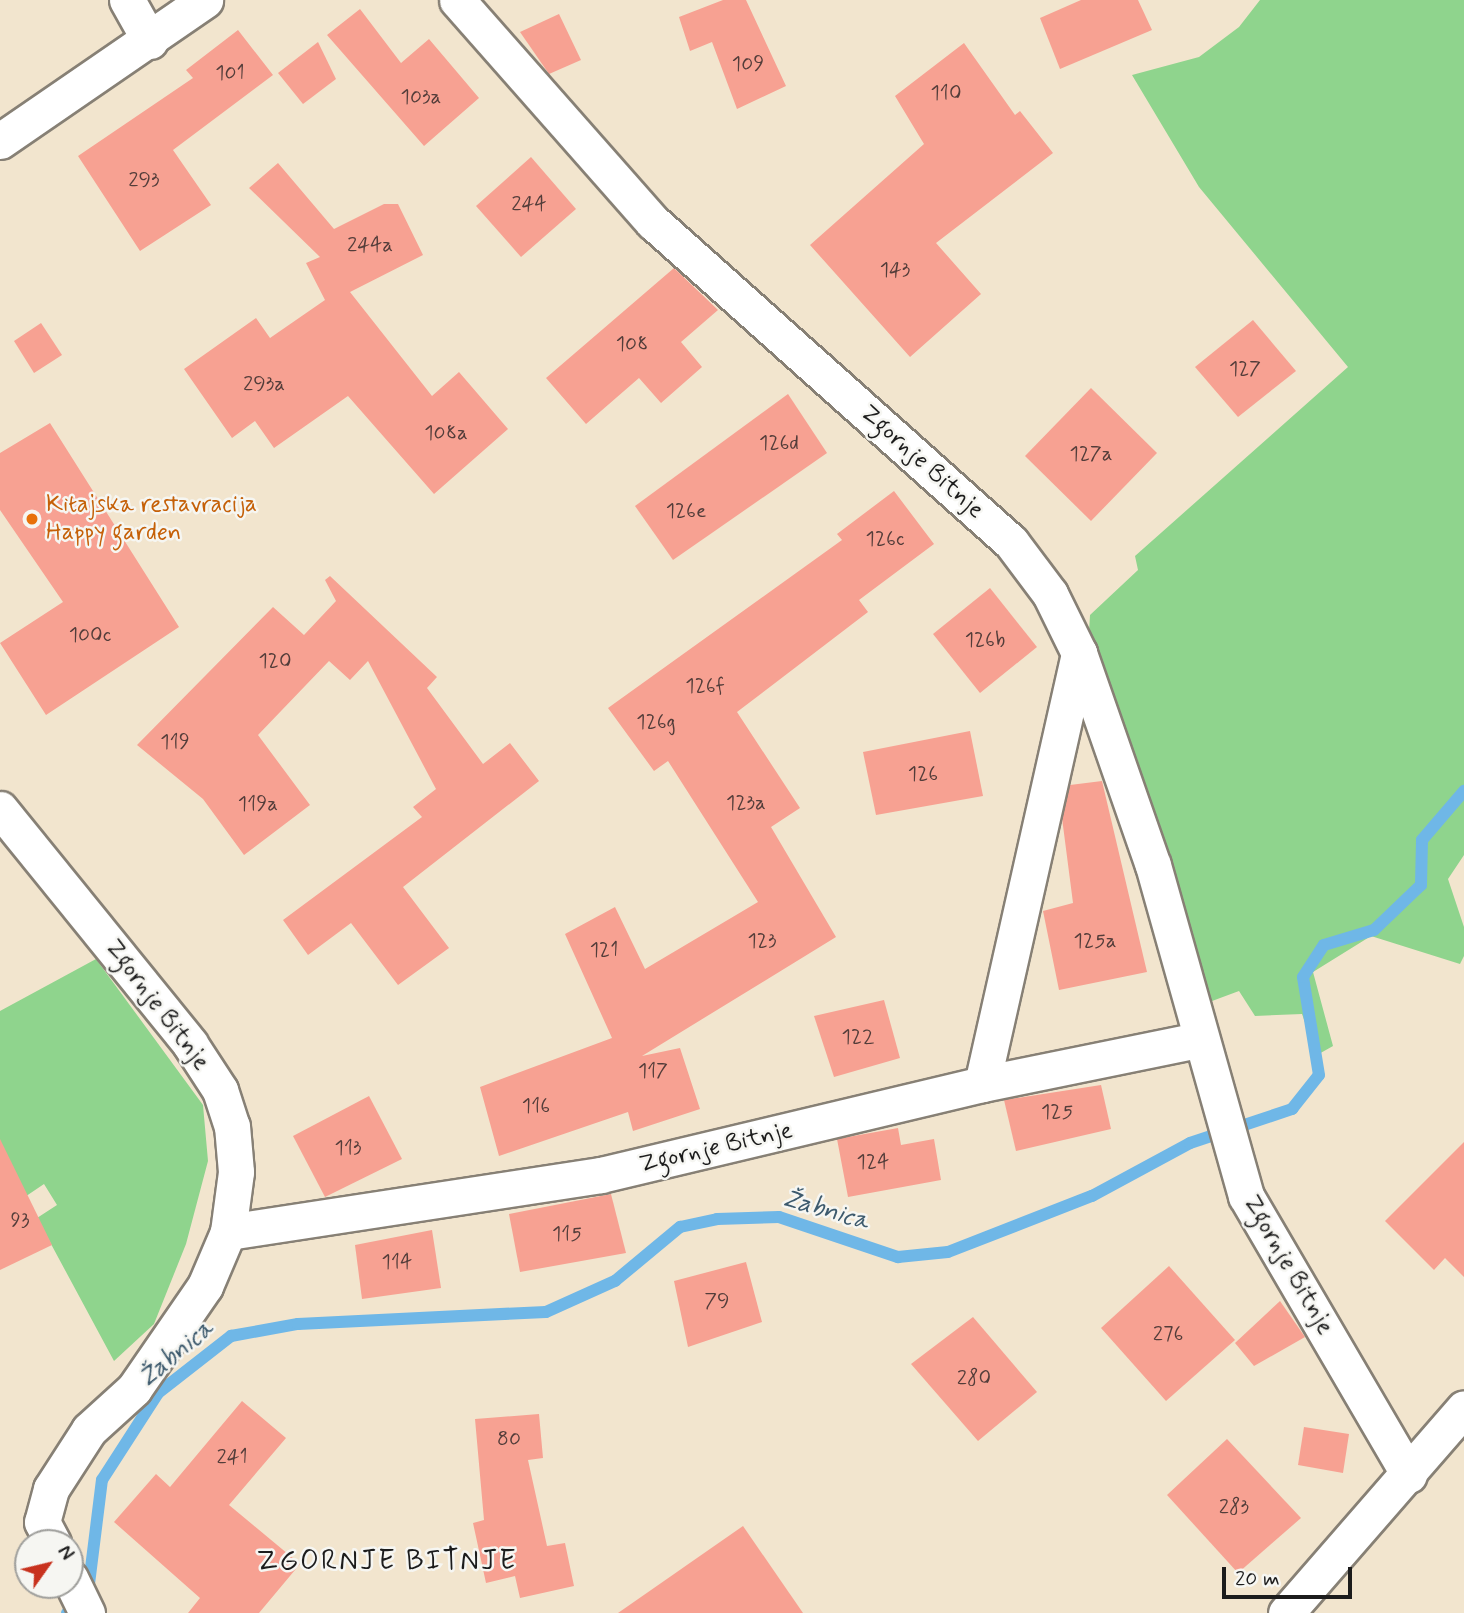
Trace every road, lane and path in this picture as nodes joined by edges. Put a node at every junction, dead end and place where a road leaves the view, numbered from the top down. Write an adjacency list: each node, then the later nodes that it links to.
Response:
1 (127, 0): 4 (street)
2 (205, 0): 4 (street)
3 (457, 0): 6 (street, Zgornje Bitnje)
4 (150, 41): 5 (street)
5 (0, 141)
6 (1079, 653): 8 (street, Zgornje Bitnje); 9 (street)
7 (0, 809): 10 (street, Zgornje Bitnje)
8 (1199, 1040): 9 (street, Zgornje Bitnje); 12 (street, Zgornje Bitnje)
9 (982, 1084): 10 (street, Zgornje Bitnje)
10 (228, 1232): 13 (street, Zgornje Bitnje)
11 (1464, 1408): 12 (street)
12 (1409, 1475): 14 (street)
13 (45, 1529)
14 (1286, 1613)

